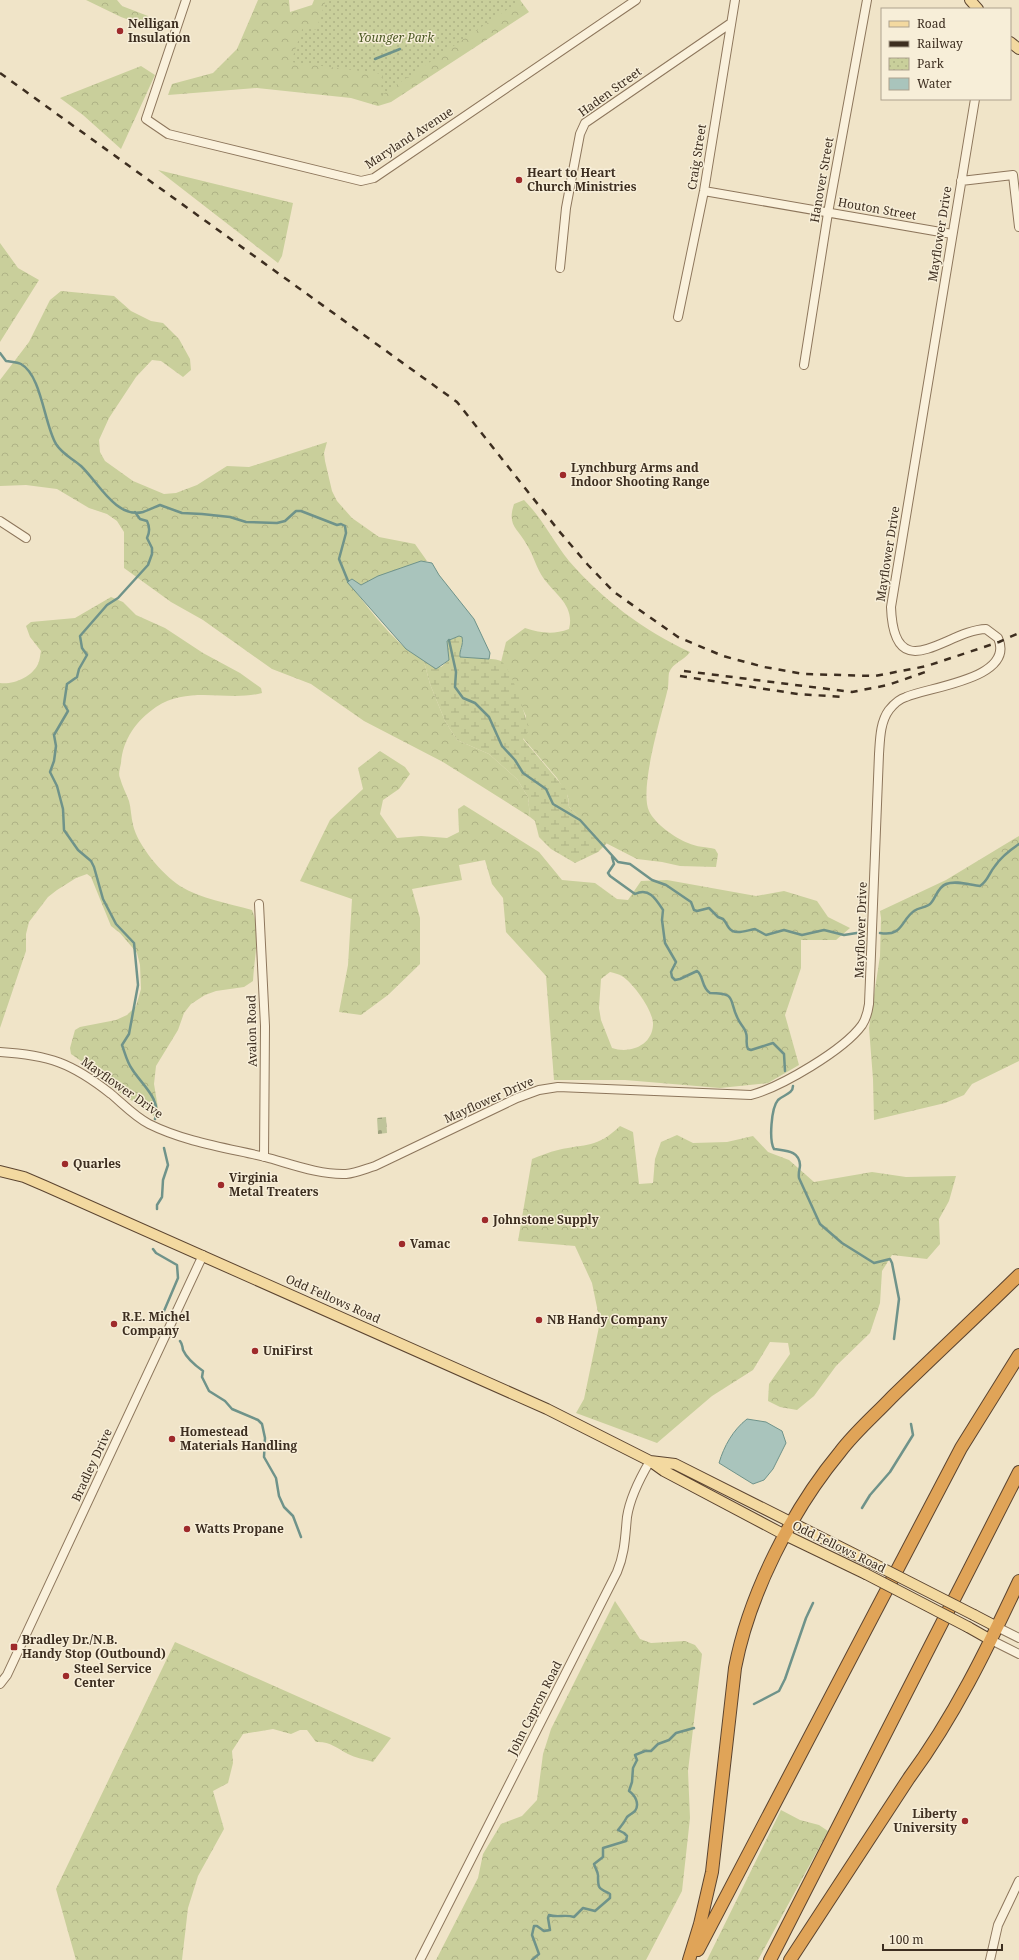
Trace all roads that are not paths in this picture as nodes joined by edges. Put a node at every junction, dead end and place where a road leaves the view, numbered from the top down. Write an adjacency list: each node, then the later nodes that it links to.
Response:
1 (186, 0): 2 (street, Maryland Avenue)
2 (636, 0)
3 (735, 0): 7 (street, Craig Street)
4 (867, 0): 13 (street, Hanover Street)
5 (970, 0): 6 (main road)
6 (977, 8)
7 (731, 23): 12 (street, Craig Street); 16 (street, Haden Street)
8 (1011, 43): 9 (main road)
9 (1019, 49)
10 (975, 100): 11 (street, Mayflower Drive)
11 (961, 181): 14 (street); 15 (street, Mayflower Drive)
12 (704, 191): 13 (street, Houton Street); 17 (street, Craig Street)
13 (828, 213): 15 (street, Houton Street); 18 (street, Hanover Street)
14 (1019, 227)
15 (952, 234): 23 (street, Mayflower Drive)
16 (560, 268)
17 (678, 316)
18 (804, 365)
19 (0, 521): 20 (street)
20 (26, 538)
21 (259, 904): 23 (street, Avalon Road)
22 (0, 1052): 23 (street, Mayflower Drive)
23 (264, 1157)
24 (0, 1171): 25 (main road, Odd Fellows Road)
25 (203, 1255): 28 (main road, Odd Fellows Road); 37 (street, Bradley Drive)
26 (1019, 1276): 30 (highway)
27 (1019, 1355): 41 (highway)
28 (650, 1461): 30 (main road, Odd Fellows Road); 31 (main road, Odd Fellows Road); 39 (street, John Capron Road)
29 (1019, 1472): 42 (highway)
30 (792, 1523): 31 (highway); 33 (main road, Odd Fellows Road, bridge)
31 (785, 1535): 35 (main road, Odd Fellows Road, bridge); 40 (highway)
32 (1019, 1581): 33 (highway)
33 (998, 1627): 34 (street, Odd Fellows Road); 35 (highway)
34 (1019, 1638)
35 (991, 1640): 36 (street, Odd Fellows Road); 43 (highway)
36 (1019, 1654)
37 (0, 1684)
38 (1019, 1881): 44 (street)
39 (420, 1960)
40 (688, 1960)
41 (692, 1960)
42 (770, 1960)
43 (790, 1960)
44 (990, 1960)

